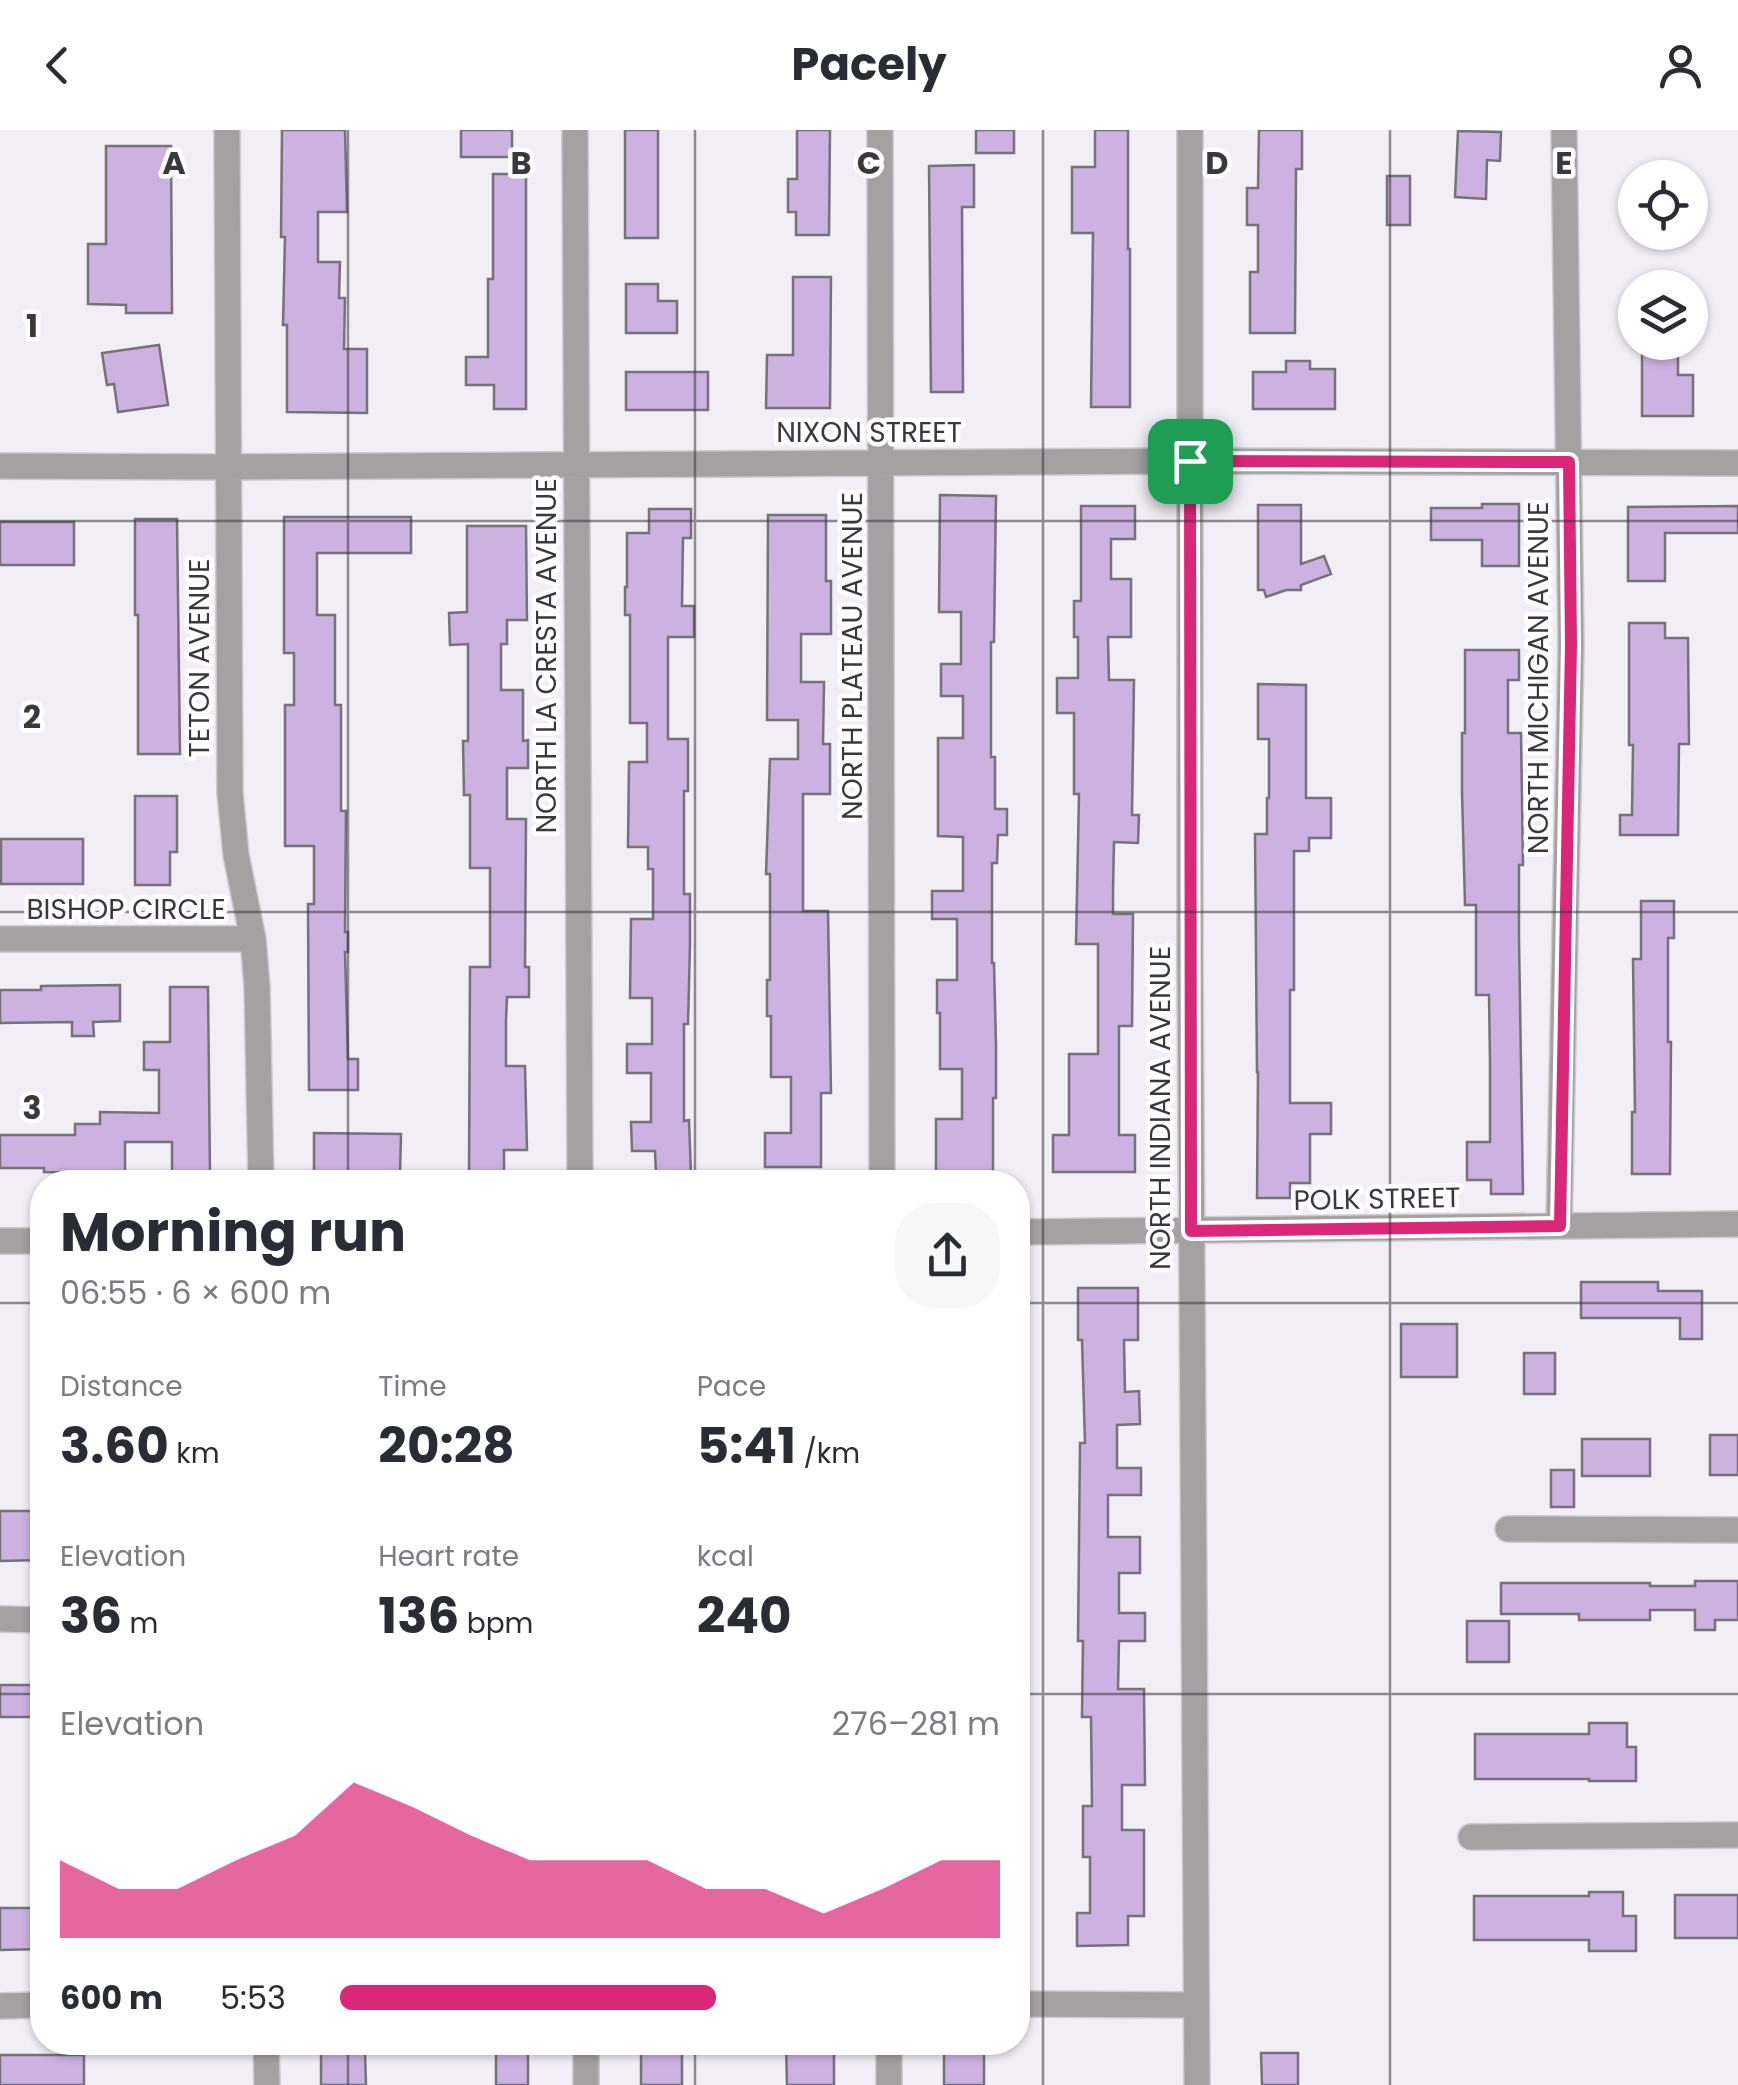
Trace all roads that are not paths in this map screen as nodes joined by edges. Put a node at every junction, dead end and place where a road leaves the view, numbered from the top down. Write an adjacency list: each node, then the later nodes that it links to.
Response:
1 (226, 130): 12 (street, TETON AVENUE)
2 (575, 130): 10 (street, NORTH LA CRESTA AVENUE)
3 (880, 130): 7 (street, NORTH PLATEAU AVENUE)
4 (1190, 130): 6 (street, NORTH INDIANA AVENUE)
5 (1564, 130): 8 (street, NORTH MICHIGAN AVENUE)
6 (1190, 461): 7 (street, NIXON STREET); 8 (street, NIXON STREET); 20 (street, NORTH INDIANA AVENUE)
7 (882, 462): 10 (street, NIXON STREET); 17 (street, NORTH PLATEAU AVENUE)
8 (1569, 462): 9 (street, NIXON STREET); 19 (street, NORTH MICHIGAN AVENUE)
9 (1738, 463)
10 (575, 464): 12 (street, NIXON STREET); 16 (street, NORTH LA CRESTA AVENUE)
11 (0, 466): 12 (street, NIXON STREET)
12 (227, 468): 14 (street, TETON AVENUE)
13 (0, 939): 14 (street, BISHOP CIRCLE)
14 (253, 939): 15 (street, TETON AVENUE)
15 (260, 1170)
16 (580, 1170)
17 (882, 1170)
18 (1738, 1224): 19 (street, POLK STREET)
19 (1560, 1226): 20 (street, POLK STREET)
20 (1191, 1231): 21 (street, POLK STREET); 31 (street, NORTH INDIANA AVENUE)
21 (1030, 1232)
22 (0, 1241): 23 (street)
23 (30, 1241)
24 (1508, 1529): 25 (street)
25 (1738, 1530)
26 (0, 1620): 27 (street)
27 (30, 1620)
28 (1738, 1835): 29 (street)
29 (1471, 1837)
30 (1030, 2004): 31 (street)
31 (1196, 2004): 40 (street, NORTH INDIANA AVENUE)
32 (0, 2006): 33 (street)
33 (30, 2006)
34 (266, 2055): 37 (street)
35 (586, 2055): 38 (street)
36 (888, 2055): 39 (street)
37 (267, 2085)
38 (586, 2085)
39 (889, 2085)
40 (1196, 2085)

